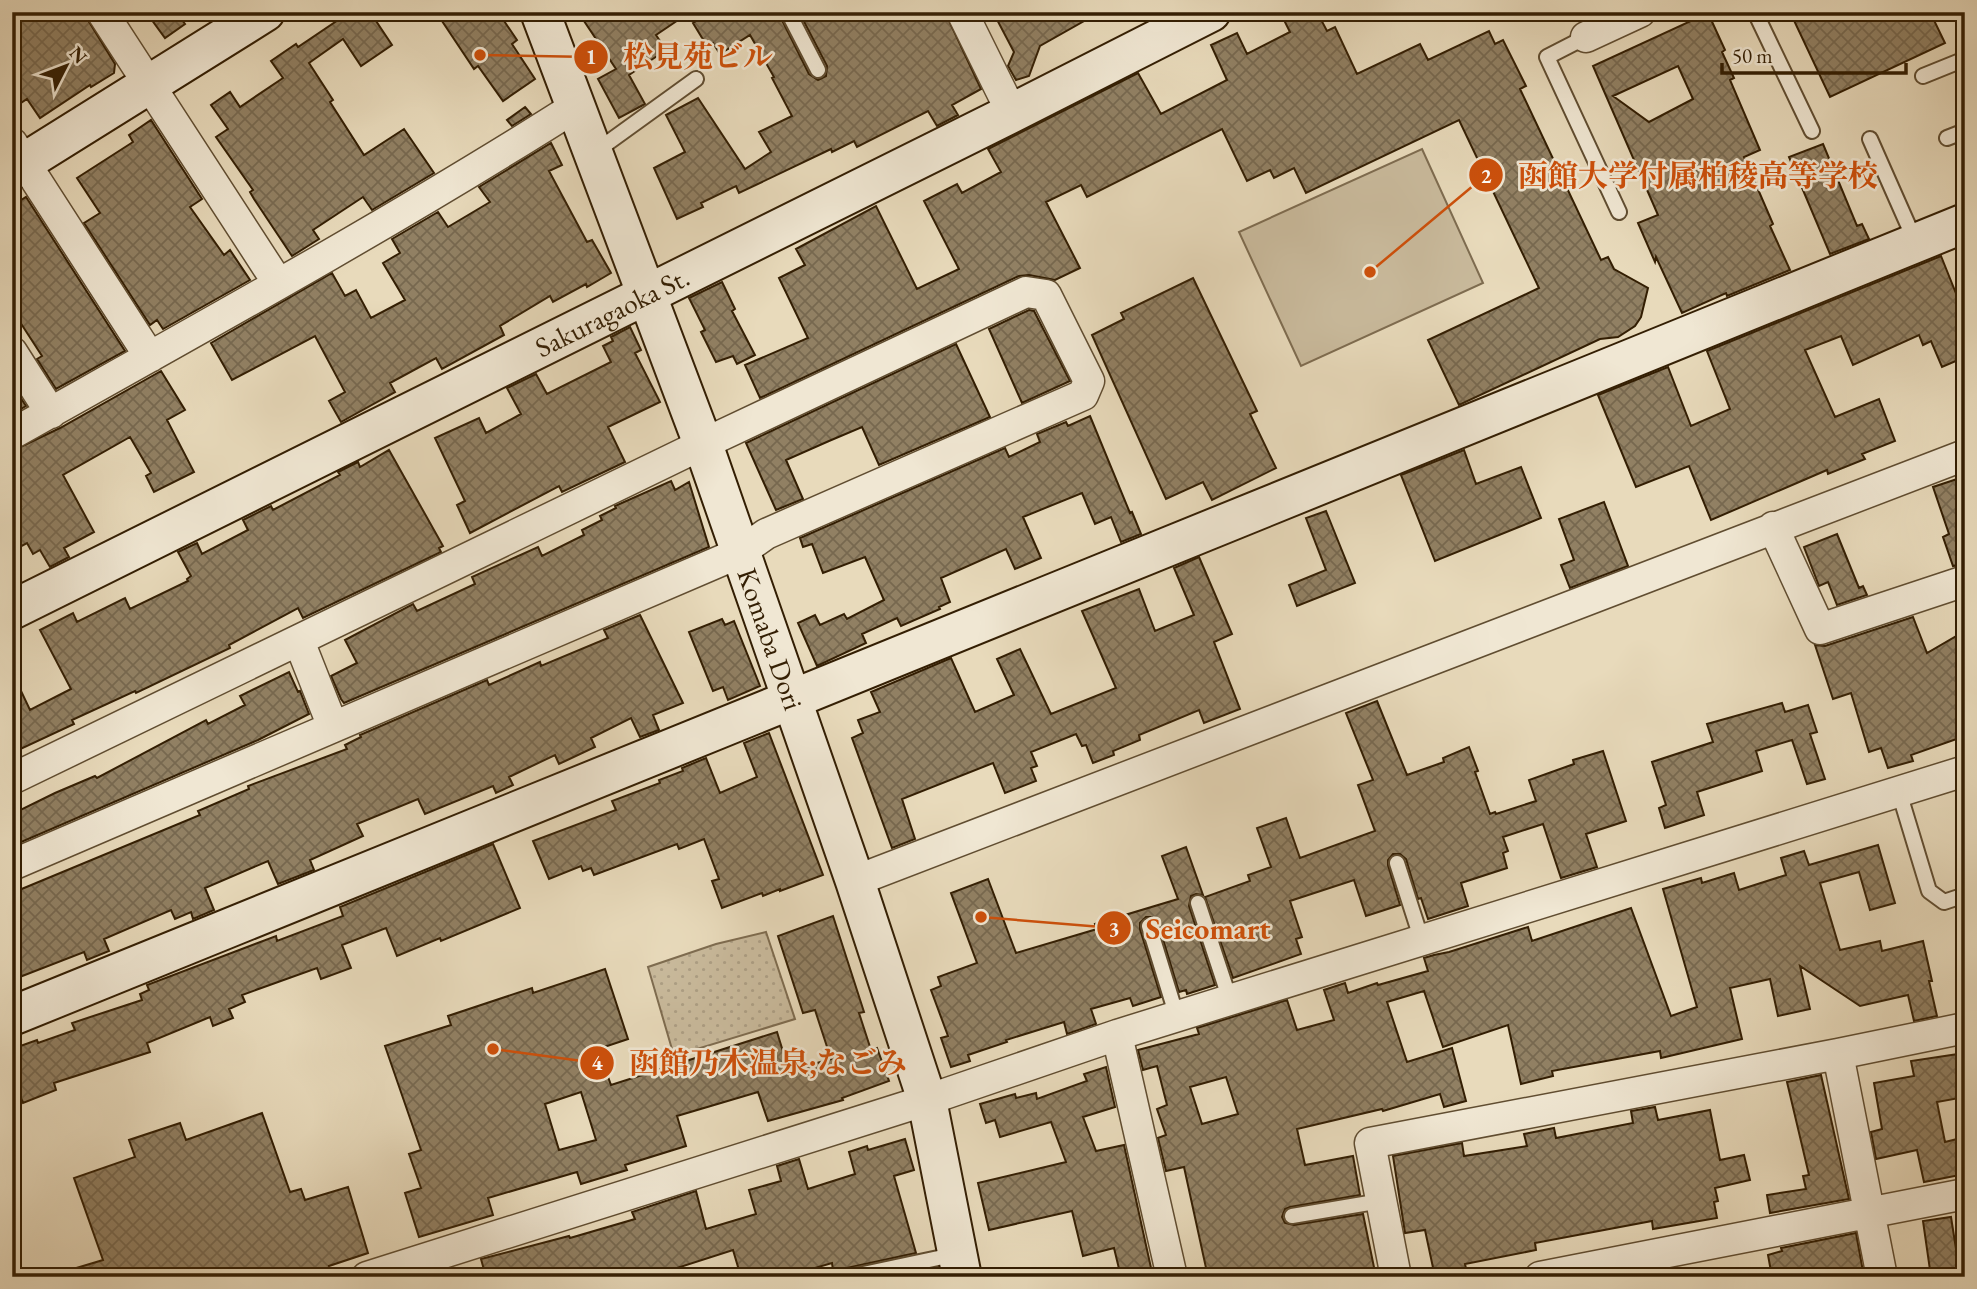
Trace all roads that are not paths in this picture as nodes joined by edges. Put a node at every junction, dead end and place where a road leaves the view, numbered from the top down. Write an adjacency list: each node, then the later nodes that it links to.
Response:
1 (102, 12): 14 (street)
2 (265, 12): 14 (street)
3 (540, 12): 15 (street, Komaba Dori)
4 (788, 12): 11 (lane)
5 (962, 12): 16 (street)
6 (1210, 12): 16 (street, Sakuragaoka St.)
7 (1640, 12): 9 (street)
8 (1755, 12): 17 (lane)
9 (1586, 37): 23 (lane)
10 (1965, 59): 12 (lane)
11 (818, 70)
12 (1923, 76)
13 (696, 79): 21 (lane)
14 (149, 85): 22 (street); 26 (street)
15 (575, 107): 21 (street, Komaba Dori); 26 (street)
16 (1012, 113): 27 (street, Sakuragaoka St.)
17 (1812, 131)
18 (1965, 131): 19 (lane)
19 (1947, 138)
20 (1870, 139): 25 (lane)
21 (593, 154): 27 (street, Komaba Dori)
22 (16, 159): 29 (street)
23 (1619, 212)
24 (1965, 223): 25 (street)
25 (1916, 243): 39 (street)
26 (278, 283): 29 (street)
27 (646, 296): 32 (street, Komaba Dori); 37 (street, Sakuragaoka St.)
28 (12, 352): 30 (street)
29 (150, 357): 30 (street)
30 (51, 413): 31 (street)
31 (12, 434)
32 (703, 444): 35 (street, Komaba Dori); 35 (street); 38 (street)
33 (1965, 455): 34 (street)
34 (1773, 527): 36 (street); 46 (street)
35 (739, 553): 39 (street, Komaba Dori); 40 (street)
36 (1965, 581)
37 (12, 610)
38 (299, 641): 40 (street); 42 (street)
39 (790, 699): 46 (street, Komaba Dori); 52 (street)
40 (333, 727): 45 (street)
41 (1963, 778): 43 (street)
42 (12, 779)
43 (1899, 792): 47 (lane); 50 (street)
44 (1397, 863): 50 (lane)
45 (12, 865)
46 (855, 881): 57 (street, Komaba Dori)
47 (1965, 895)
48 (1198, 903): 51 (lane)
49 (1149, 926): 53 (lane)
50 (1422, 941): 51 (street)
51 (1230, 1000): 53 (street)
52 (12, 1016)
53 (1177, 1017): 55 (street)
54 (1965, 1028): 56 (street)
55 (1117, 1035): 57 (street); 65 (street)
56 (1838, 1054): 59 (street); 60 (street)
57 (927, 1100): 62 (street, Komaba Dori); 63 (street)
58 (1965, 1194): 60 (street)
59 (1381, 1201): 61 (lane); 66 (street)
60 (1871, 1212): 67 (street); 68 (street)
61 (1292, 1216)
62 (960, 1265): 64 (lane)
63 (367, 1277)
64 (849, 1277)
65 (1171, 1277)
66 (1396, 1277)
67 (1540, 1277)
68 (1882, 1277)

